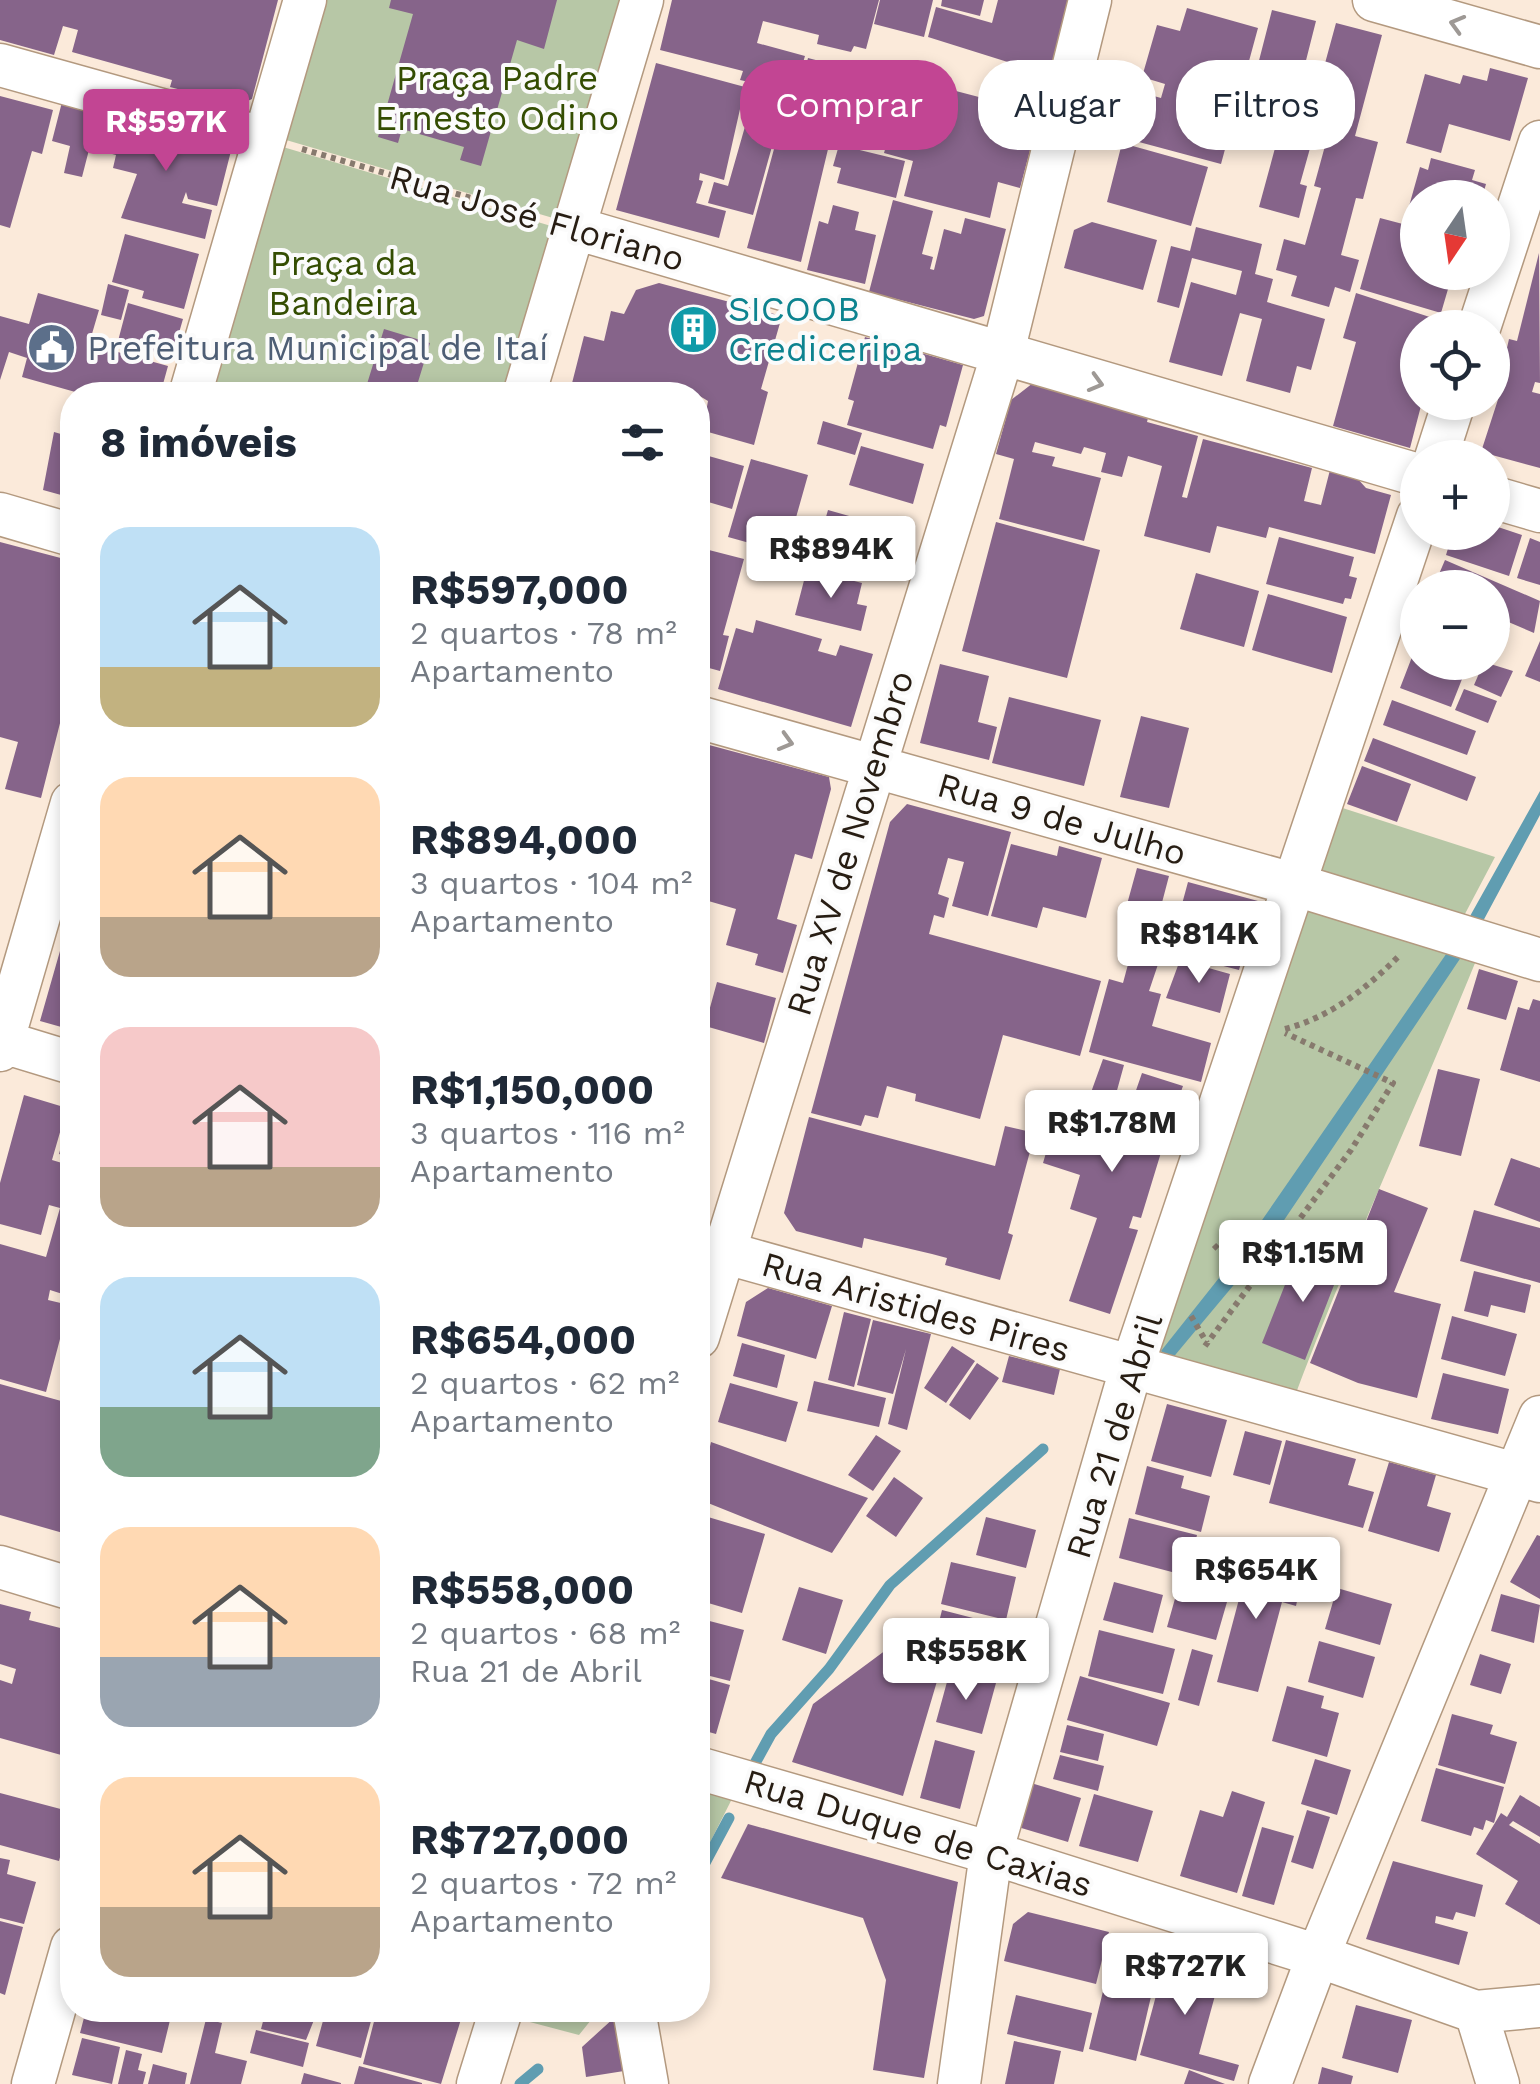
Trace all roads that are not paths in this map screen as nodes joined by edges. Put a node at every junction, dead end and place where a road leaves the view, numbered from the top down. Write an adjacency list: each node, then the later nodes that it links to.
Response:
1 (304, 0): 7 (street)
2 (642, 0): 9 (street)
3 (1090, 0): 11 (street, Rua XV de Novembro)
4 (1374, 0): 5 (street, one-way to 4)
5 (1540, 48)
6 (0, 65): 7 (street)
7 (262, 138): 12 (street)
8 (1540, 142): 10 (street)
9 (576, 228): 11 (street, Rua José Floriano); 13 (street)
10 (1485, 310)
11 (1002, 356): 14 (street, Rua José Floriano, one-way to 14); 21 (street, Rua XV de Novembro)
12 (194, 382)
13 (528, 382)
14 (1400, 470)
15 (1510, 502): 16 (street)
16 (1540, 511)
17 (0, 514): 18 (street)
18 (60, 532)
19 (1407, 550): 23 (street, Rua 21 de Abril)
20 (710, 719): 21 (street, Rua 9 de Julho, one-way to 21)
21 (875, 767): 23 (street, Rua 9 de Julho); 27 (street, Rua XV de Novembro)
22 (60, 844): 25 (street)
23 (1296, 884): 24 (street, Rua 9 de Julho); 28 (street, Rua 21 de Abril)
24 (1540, 960)
25 (1, 1044): 26 (street)
26 (60, 1059)
27 (710, 1248): 28 (street, Rua Aristides Pires)
28 (1151, 1374): 30 (street, Rua Aristides Pires); 34 (street, Rua 21 de Abril)
29 (1540, 1418): 30 (street)
30 (1530, 1478): 35 (street)
31 (0, 1567): 32 (street)
32 (60, 1585)
33 (710, 1771): 34 (street, Rua Duque de Caxias)
34 (992, 1853): 35 (street, Rua Duque de Caxias); 44 (street, Rua 21 de Abril)
35 (1318, 1956): 38 (street, Rua Duque de Caxias); 45 (street)
36 (60, 1990): 41 (street)
37 (1540, 2006): 38 (street, Rua Duque de Caxias)
38 (1476, 2012): 46 (street)
39 (497, 2022): 42 (street)
40 (636, 2022): 43 (street)
41 (34, 2084)
42 (478, 2084)
43 (647, 2084)
44 (960, 2084)
45 (1270, 2084)
46 (1498, 2084)

